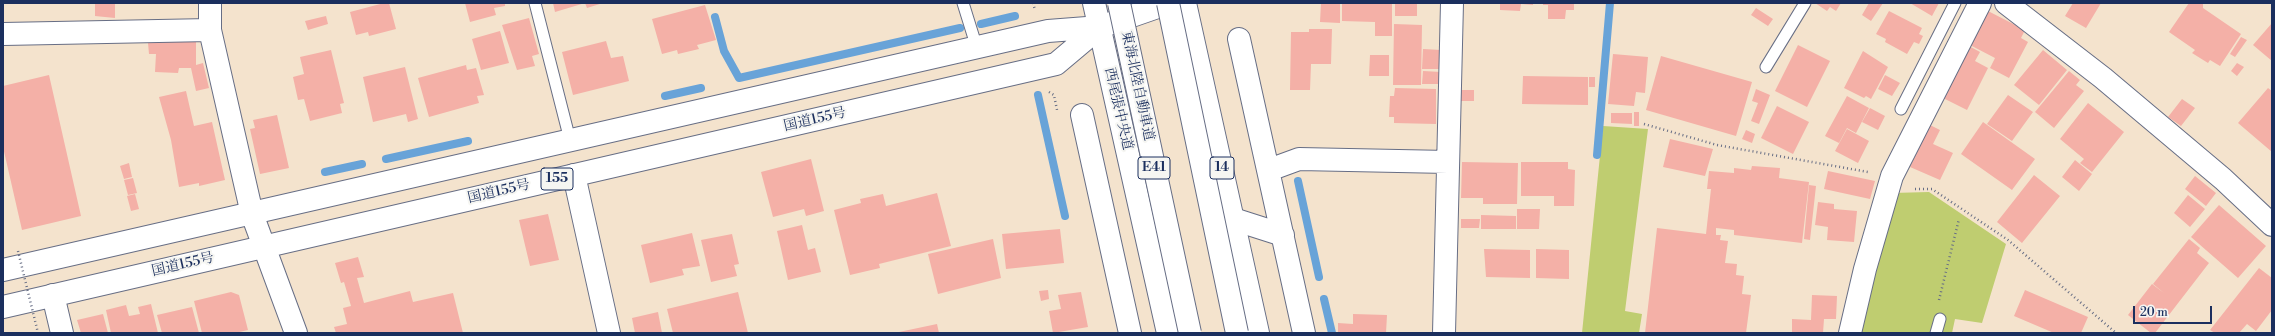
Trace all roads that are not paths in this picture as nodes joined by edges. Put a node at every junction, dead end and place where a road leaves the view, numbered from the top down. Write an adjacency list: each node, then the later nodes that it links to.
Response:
1 (210, 3): 14 (main road)
2 (535, 3): 21 (lane)
3 (963, 3): 17 (lane)
4 (1094, 3): 13 (main road, 西尾張中央道)
5 (1118, 3): 38 (main road, 東海北陸自動車道 / E41, bridge)
6 (1168, 3): 13 (main road, 国道155号 / 155); 39 (main road, bridge)
7 (1185, 3): 26 (main road, 14)
8 (1452, 3): 22 (main road)
9 (1805, 3): 18 (lane)
10 (1954, 3): 19 (lane)
11 (1980, 3): 43 (main road)
12 (2006, 3): 27 (main road)
13 (1100, 27): 17 (main road, 国道155号 / 155); 24 (main road, 国道155号 / 155); 37 (main road, 西尾張中央道)
14 (210, 30): 15 (main road); 25 (main road)
15 (3, 34)
16 (1239, 39): 23 (main road)
17 (977, 48): 21 (main road, 国道155号 / 155)
18 (1766, 67)
19 (1901, 109)
20 (1082, 115): 36 (main road)
21 (570, 140): 25 (main road, 国道155号 / 155)
22 (1448, 162): 23 (main road); 42 (main road)
23 (1269, 170): 28 (main road)
24 (574, 175): 29 (main road, 国道155号 / 155); 35 (main road)
25 (252, 214): 29 (main road); 30 (main road, 国道155号 / 155)
26 (1233, 220): 28 (main road); 40 (main road, 14)
27 (2272, 225)
28 (1283, 235): 41 (main road)
29 (264, 247): 32 (main road, 国道155号 / 155); 34 (main road)
30 (3, 270)
31 (3, 307): 32 (main road, 国道155号 / 155)
32 (58, 314)
33 (1940, 319): 44 (lane)
34 (296, 333)
35 (609, 333)
36 (1130, 333)
37 (1168, 333)
38 (1190, 333)
39 (1237, 333)
40 (1258, 333)
41 (1304, 333)
42 (1444, 333)
43 (1850, 333)
44 (1936, 333)

